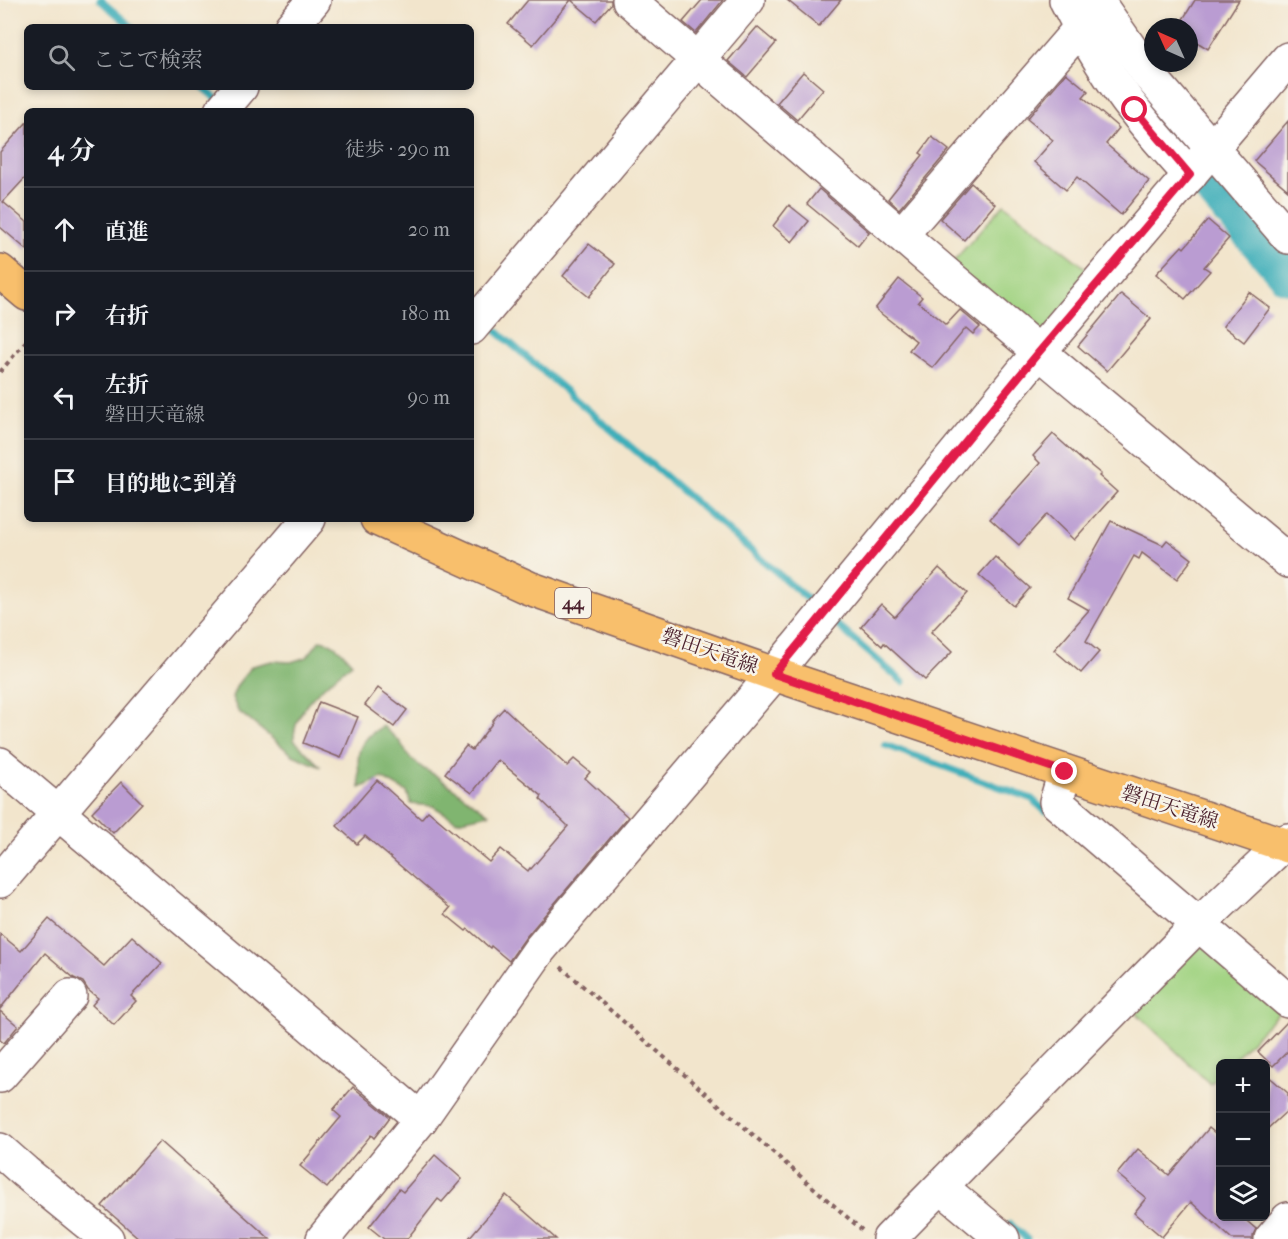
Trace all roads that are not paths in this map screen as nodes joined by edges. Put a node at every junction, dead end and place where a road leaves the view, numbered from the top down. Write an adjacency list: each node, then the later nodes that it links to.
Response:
1 (314, 0): 5 (street)
2 (629, 0): 6 (street)
3 (748, 0): 6 (street)
4 (1086, 8): 10 (street); 11 (street); 12 (street)
5 (294, 24)
6 (699, 59): 12 (street); 16 (street)
7 (1288, 59): 10 (street)
8 (238, 90): 9 (street)
9 (224, 108)
10 (1213, 148): 11 (street); 13 (street)
11 (1190, 175): 17 (street)
12 (902, 234): 17 (street)
13 (1288, 237)
14 (0, 271): 15 (main road)
15 (24, 291)
16 (474, 324)
17 (1039, 352): 20 (street); 21 (street)
18 (306, 522): 24 (street)
19 (384, 522): 21 (main road, 磐田天竜線 / 44)
20 (1288, 561)
21 (774, 674): 23 (main road, 磐田天竜線 / 44); 31 (street)
22 (0, 764): 24 (street)
23 (1065, 772): 25 (main road, 磐田天竜線 / 44); 27 (street)
24 (58, 813): 26 (street); 31 (street)
25 (1287, 843): 27 (street)
26 (0, 881)
27 (1199, 924): 29 (street); 33 (street)
28 (70, 996): 30 (street)
29 (1288, 1001)
30 (0, 1076)
31 (421, 1119): 36 (street)
32 (0, 1150): 37 (street)
33 (941, 1186): 35 (street); 38 (street)
34 (1288, 1219): 39 (street)
35 (876, 1235)
36 (331, 1236)
37 (107, 1239)
38 (1003, 1239)
39 (1271, 1239)

